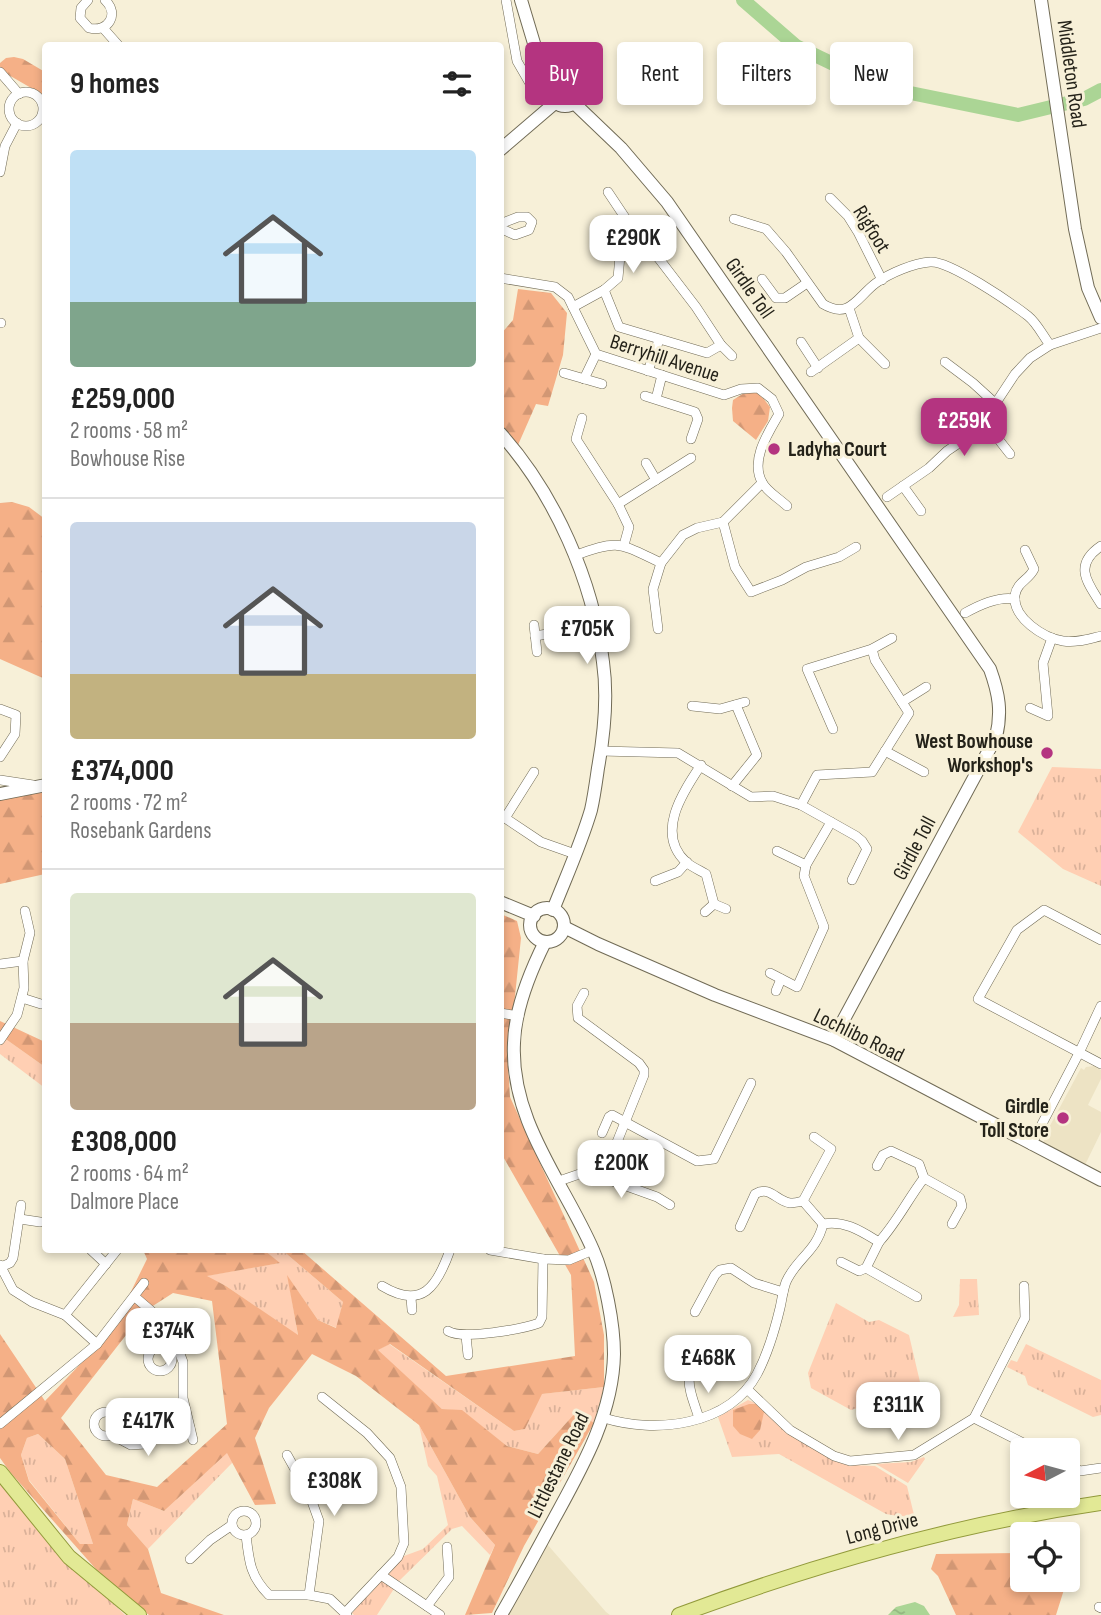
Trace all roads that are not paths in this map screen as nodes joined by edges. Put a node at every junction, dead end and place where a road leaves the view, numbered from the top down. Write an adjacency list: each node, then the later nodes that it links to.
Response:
1 (88, 0): 6 (street)
2 (105, 0): 6 (street)
3 (506, 0): 8 (street)
4 (521, 0): 7 (street)
5 (1041, 0): 32 (street, Middleton Road)
6 (103, 29): 9 (street)
7 (531, 33): 8 (street); 10 (street)
8 (513, 37): 12 (street)
9 (115, 42)
10 (534, 42)
11 (0, 72): 13 (street)
12 (525, 75)
13 (19, 94): 16 (street); 18 (street)
14 (552, 105): 19 (street)
15 (576, 105): 133 (street, Girdle Toll)
16 (42, 106)
17 (42, 114): 18 (street)
18 (17, 123): 20 (street)
19 (504, 147)
20 (0, 172)
21 (608, 191): 24 (street)
22 (830, 198): 27 (street, Rigfoot)
23 (734, 219): 28 (street)
24 (636, 234): 29 (street); 37 (street)
25 (504, 279): 30 (street, Berryhill Avenue)
26 (762, 279): 28 (street)
27 (882, 280): 31 (street); 38 (street)
28 (807, 283): 31 (street)
29 (604, 290): 30 (street); 35 (street)
30 (573, 307): 39 (street, Berryhill Avenue)
31 (849, 308): 34 (street)
32 (1101, 318)
33 (1101, 328): 38 (street)
34 (859, 338): 36 (street); 42 (street)
35 (659, 340): 37 (street); 43 (street)
36 (801, 342)
37 (721, 345): 40 (street)
38 (1050, 345): 50 (street)
39 (596, 354): 43 (street, Berryhill Avenue); 46 (street)
40 (732, 356)
41 (945, 362): 50 (street)
42 (885, 365)
43 (648, 371): 45 (street, Berryhill Avenue)
44 (564, 373): 46 (street)
45 (662, 375): 49 (street); 59 (street, Berryhill Avenue)
46 (584, 379): 47 (street)
47 (602, 384)
48 (645, 396): 49 (street)
49 (656, 399): 54 (street)
50 (996, 404): 52 (street)
51 (582, 418): 62 (street)
52 (984, 422): 55 (street); 60 (street)
53 (504, 439): 70 (street)
54 (691, 439)
55 (1010, 454)
56 (691, 458): 58 (street)
57 (646, 463): 58 (street)
58 (656, 480): 62 (street)
59 (762, 483): 63 (street); 65 (street)
60 (903, 486): 61 (street); 64 (street)
61 (887, 497)
62 (618, 504): 66 (street)
63 (787, 506)
64 (921, 511)
65 (723, 522): 68 (street); 71 (street)
66 (624, 545): 70 (street); 71 (street)
67 (1101, 546): 73 (street)
68 (856, 547)
69 (1025, 550): 72 (street)
70 (574, 556): 76 (street)
71 (661, 563): 77 (street)
72 (1015, 599): 74 (street); 81 (street)
73 (1101, 604)
74 (965, 613)
75 (534, 625): 78 (street)
76 (597, 626): 78 (street); 90 (street)
77 (658, 629)
78 (535, 636): 83 (street)
79 (1101, 636): 81 (street)
80 (892, 638): 82 (street)
81 (1052, 638): 87 (street)
82 (872, 649): 85 (street); 89 (street)
83 (537, 653)
84 (926, 687): 85 (street)
85 (902, 702): 91 (street)
86 (692, 706): 99 (street)
87 (1030, 708)
88 (0, 709): 92 (street)
89 (833, 729)
90 (601, 751): 93 (street); 106 (street)
91 (885, 751): 95 (street); 101 (street)
92 (0, 757)
93 (701, 765): 99 (street); 107 (street)
94 (534, 772): 102 (street)
95 (923, 772)
96 (0, 780): 97 (street)
97 (42, 786)
98 (42, 786): 100 (street)
99 (732, 786): 101 (street)
100 (0, 794)
101 (801, 805): 104 (street)
102 (504, 818)
103 (504, 821): 106 (street)
104 (831, 822): 108 (street); 109 (street)
105 (777, 851): 108 (street)
106 (575, 854): 114 (street)
107 (687, 862): 110 (street); 112 (street)
108 (806, 865): 124 (street)
109 (852, 880)
110 (655, 881)
111 (504, 904): 117 (street)
112 (714, 904): 113 (street); 116 (street)
113 (726, 909)
114 (553, 910): 117 (street); 118 (street)
115 (25, 911): 121 (street)
116 (705, 912)
117 (534, 916): 119 (street)
118 (562, 932): 119 (street); 133 (street, Lochlibo Road)
119 (540, 940): 131 (street, Littlestane Road)
120 (1101, 940): 134 (street)
121 (23, 961): 122 (street); 127 (street)
122 (0, 964)
123 (770, 973): 124 (street)
124 (781, 979): 125 (street)
125 (776, 991)
126 (584, 993): 137 (street)
127 (22, 998): 128 (street); 132 (street)
128 (42, 1004)
129 (1101, 1006): 134 (street)
130 (504, 1014): 131 (street)
131 (519, 1016): 145 (street, Littlestane Road)
132 (0, 1040)
133 (835, 1040): 140 (street, Lochlibo Road)
134 (1079, 1053): 135 (street); 140 (street)
135 (1101, 1064)
136 (751, 1083): 137 (street)
137 (625, 1122): 138 (street); 142 (street)
138 (602, 1133)
139 (814, 1137): 146 (street)
140 (1031, 1145): 144 (street, Lochlibo Road)
141 (877, 1166): 143 (street)
142 (597, 1167): 145 (street); 148 (street)
143 (924, 1178): 152 (street); 154 (street)
144 (1101, 1180)
145 (557, 1182): 155 (street, Littlestane Road)
146 (803, 1201): 151 (street); 153 (street)
147 (22, 1205): 149 (street)
148 (670, 1205)
149 (20, 1219): 150 (street); 163 (street)
150 (40, 1222)
151 (823, 1224): 154 (street); 168 (street)
152 (952, 1224)
153 (740, 1227)
154 (879, 1242): 164 (street)
155 (593, 1250): 160 (street); 184 (street, Littlestane Road)
156 (504, 1252): 160 (street)
157 (94, 1253): 162 (street)
158 (115, 1253): 162 (street)
159 (449, 1253): 171 (street)
160 (543, 1259): 176 (street)
161 (841, 1262): 164 (street)
162 (106, 1264): 174 (street)
163 (1, 1266): 174 (street)
164 (866, 1268): 170 (street)
165 (144, 1283): 169 (street)
166 (382, 1286): 171 (street)
167 (1024, 1286): 186 (street)
168 (783, 1292): 173 (street); 182 (street)
169 (135, 1297): 177 (street); 181 (street)
170 (917, 1297)
171 (411, 1298): 172 (street)
172 (412, 1310)
173 (695, 1312)
174 (65, 1315): 177 (street)
175 (448, 1331): 176 (street)
176 (466, 1336): 179 (street)
177 (97, 1344): 187 (street)
178 (699, 1350): 185 (street)
179 (468, 1356)
180 (172, 1362): 181 (street)
181 (183, 1362): 188 (street)
182 (747, 1389): 185 (street); 186 (street)
183 (322, 1397): 201 (street)
184 (604, 1418): 185 (street); 207 (street, Littlestane Road)
185 (699, 1418)
186 (974, 1418): 190 (street)
187 (0, 1424)
188 (190, 1429): 189 (street); 191 (street)
189 (112, 1434)
190 (1013, 1438)
191 (192, 1440)
192 (287, 1455): 202 (street)
193 (1101, 1468): 194 (street)
194 (1080, 1471)
195 (0, 1472): 205 (main road)
196 (1101, 1503): 208 (main road, Long Drive)
197 (232, 1525): 198 (street); 198 (street); 200 (street)
198 (246, 1535): 202 (street)
199 (447, 1547): 203 (street)
200 (190, 1559)
201 (380, 1575): 203 (street); 204 (street)
202 (309, 1595): 204 (street)
203 (427, 1606): 206 (street)
204 (346, 1614)
205 (139, 1615)
206 (440, 1615)
207 (502, 1615)
208 (679, 1615)

